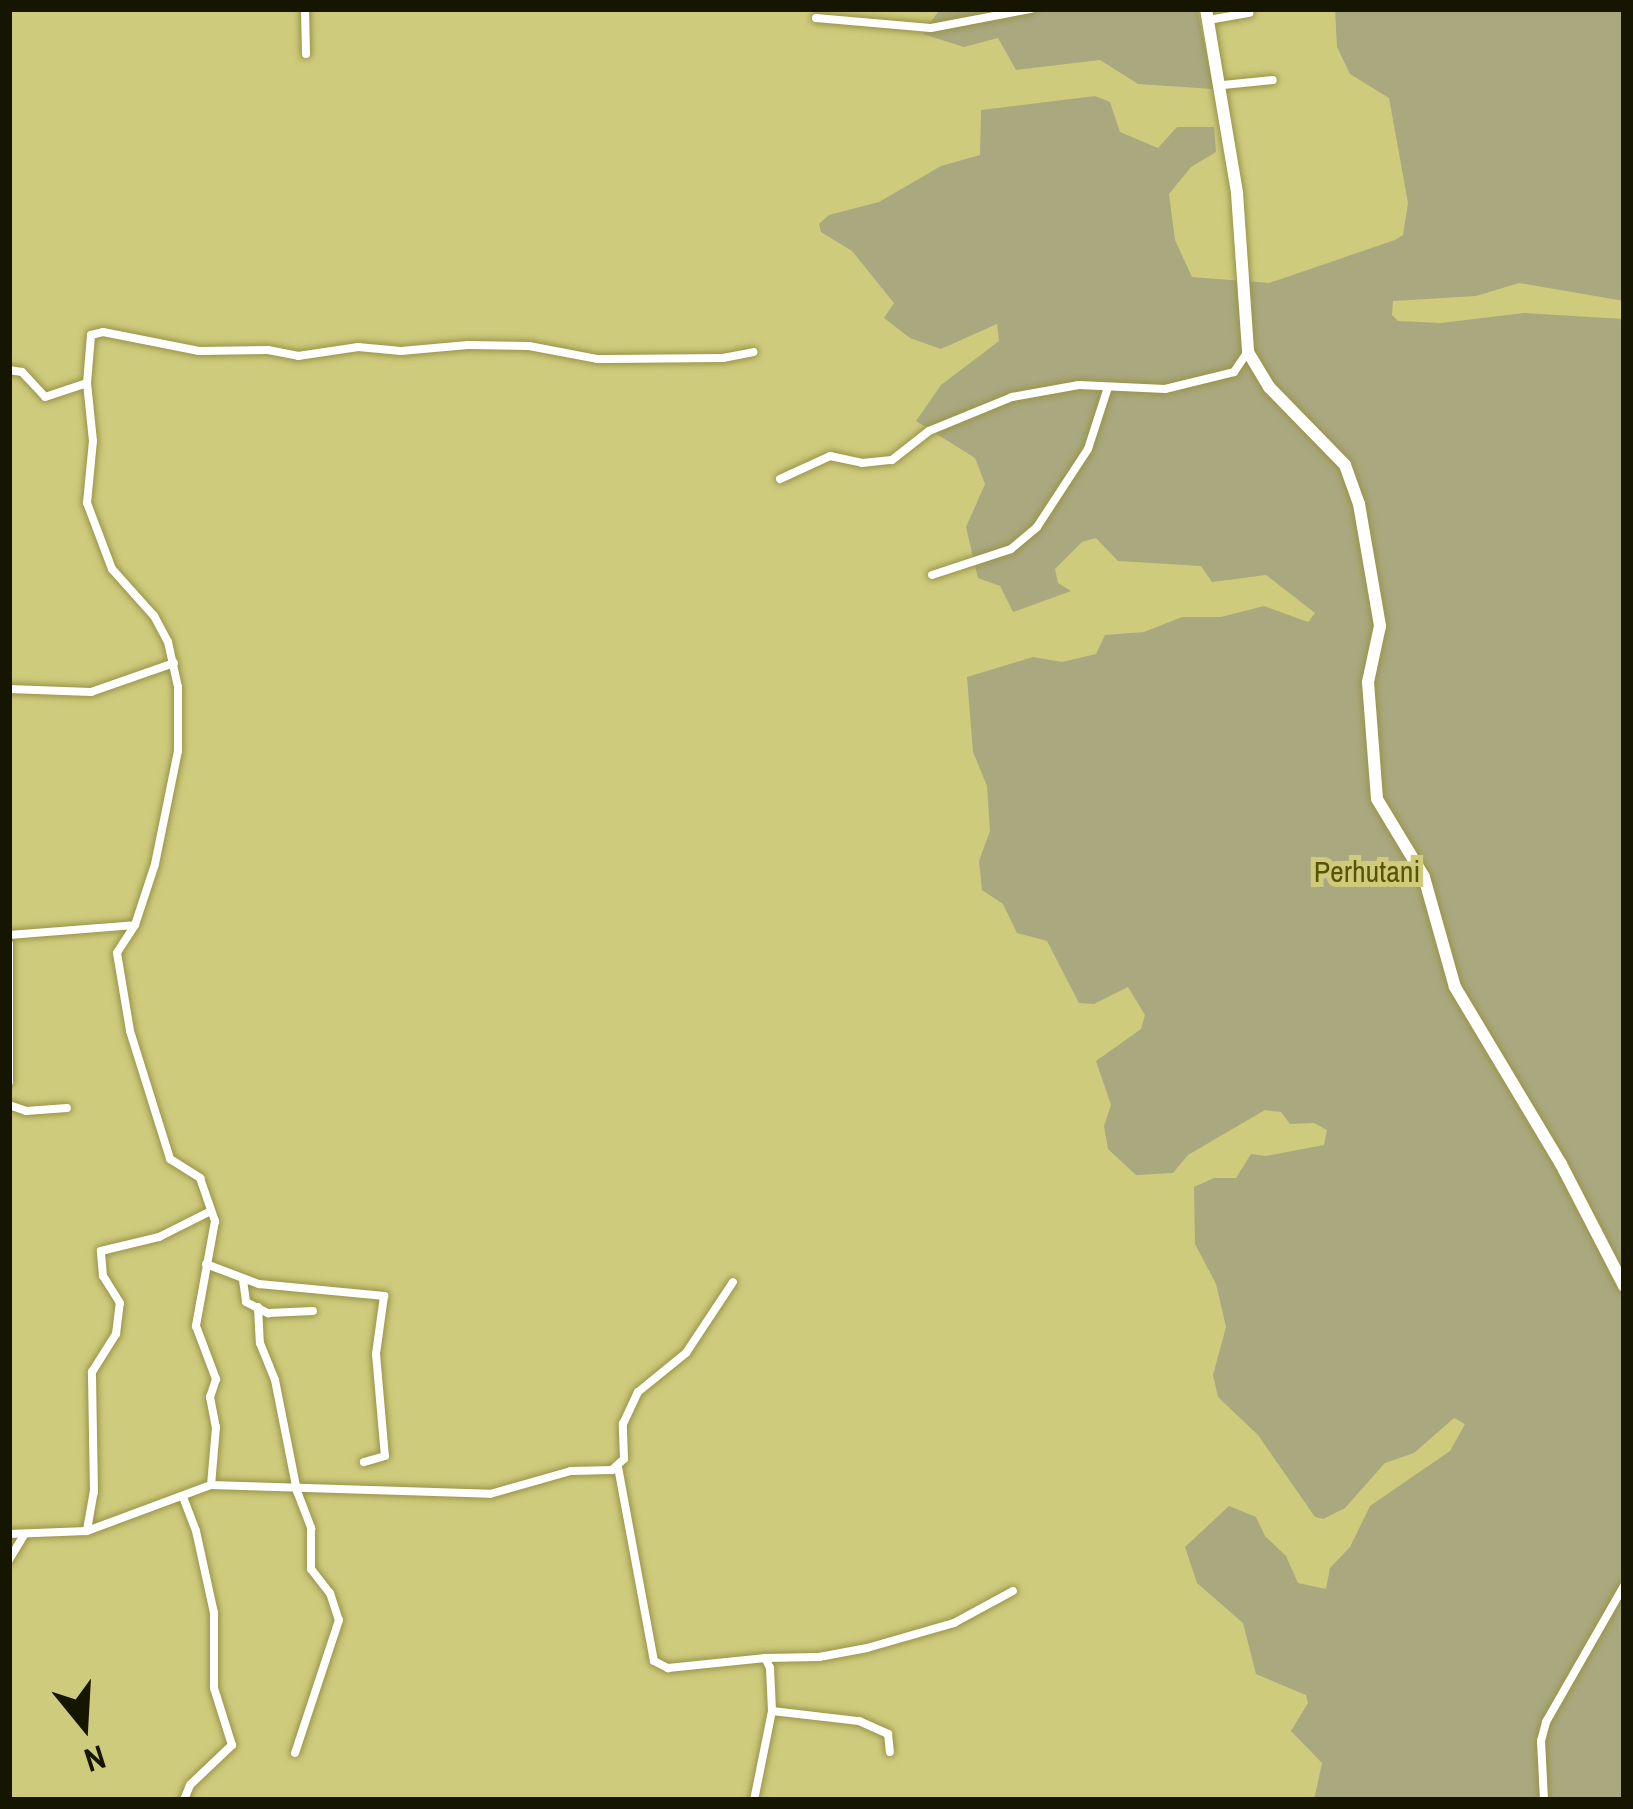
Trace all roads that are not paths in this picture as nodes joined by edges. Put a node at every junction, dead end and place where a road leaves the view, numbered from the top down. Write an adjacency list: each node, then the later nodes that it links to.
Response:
1 (305, 9): 6 (street)
2 (1031, 9): 5 (street)
3 (1250, 13): 4 (street)
4 (1207, 14): 8 (street)
5 (816, 18)
6 (306, 54)
7 (1273, 80): 8 (street)
8 (1223, 85): 10 (street)
9 (753, 352): 12 (street)
10 (1248, 352): 13 (street); 27 (street)
11 (9, 370): 12 (street)
12 (87, 383): 16 (street)
13 (1108, 387): 14 (street); 15 (street)
14 (779, 478)
15 (932, 575)
16 (174, 663): 17 (street); 18 (street)
17 (9, 689)
18 (135, 925): 19 (street); 23 (street)
19 (9, 939): 20 (street)
20 (9, 1082)
21 (9, 1105): 22 (street)
22 (67, 1108)
23 (211, 1211): 24 (street); 35 (street)
24 (206, 1264): 25 (street); 32 (street)
25 (243, 1279): 28 (street); 30 (street)
26 (733, 1282): 31 (street)
27 (1624, 1286)
28 (258, 1306): 29 (street); 33 (street)
29 (314, 1311)
30 (364, 1462)
31 (618, 1467): 33 (street); 41 (street)
32 (212, 1485): 33 (street); 34 (street)
33 (297, 1491): 44 (street)
34 (183, 1497): 35 (street); 45 (street)
35 (87, 1531): 37 (street)
36 (9, 1534): 37 (street)
37 (24, 1534): 38 (street)
38 (9, 1560)
39 (1624, 1586): 47 (street)
40 (1012, 1591): 41 (street)
41 (765, 1658): 42 (street)
42 (772, 1711): 43 (street); 46 (street)
43 (890, 1752)
44 (295, 1753)
45 (184, 1800)
46 (754, 1800)
47 (1544, 1800)

